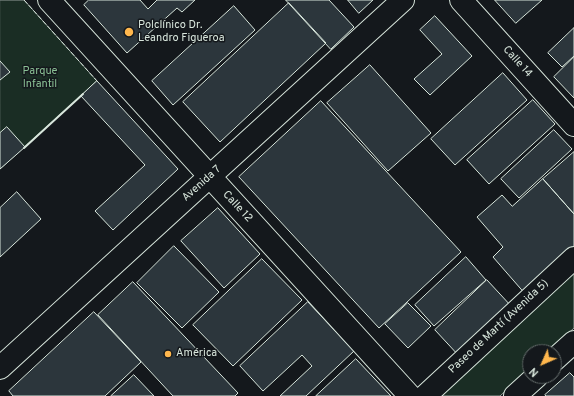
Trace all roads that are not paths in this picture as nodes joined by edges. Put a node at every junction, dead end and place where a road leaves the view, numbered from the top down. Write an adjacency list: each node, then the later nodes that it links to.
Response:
1 (49, 0): 5 (street, Calle 12)
2 (403, 0): 5 (street, Avenida 7)
3 (461, 0): 4 (street, Calle 14)
4 (574, 125)
5 (209, 177): 9 (street, Avenida 7); 11 (street, Calle 12)
6 (574, 258): 12 (street, Paseo de Martí (Avenida 5))
7 (574, 342): 8 (street)
8 (562, 353)
9 (0, 368)
10 (528, 384): 13 (street)
11 (410, 396)
12 (424, 396)
13 (515, 396)

